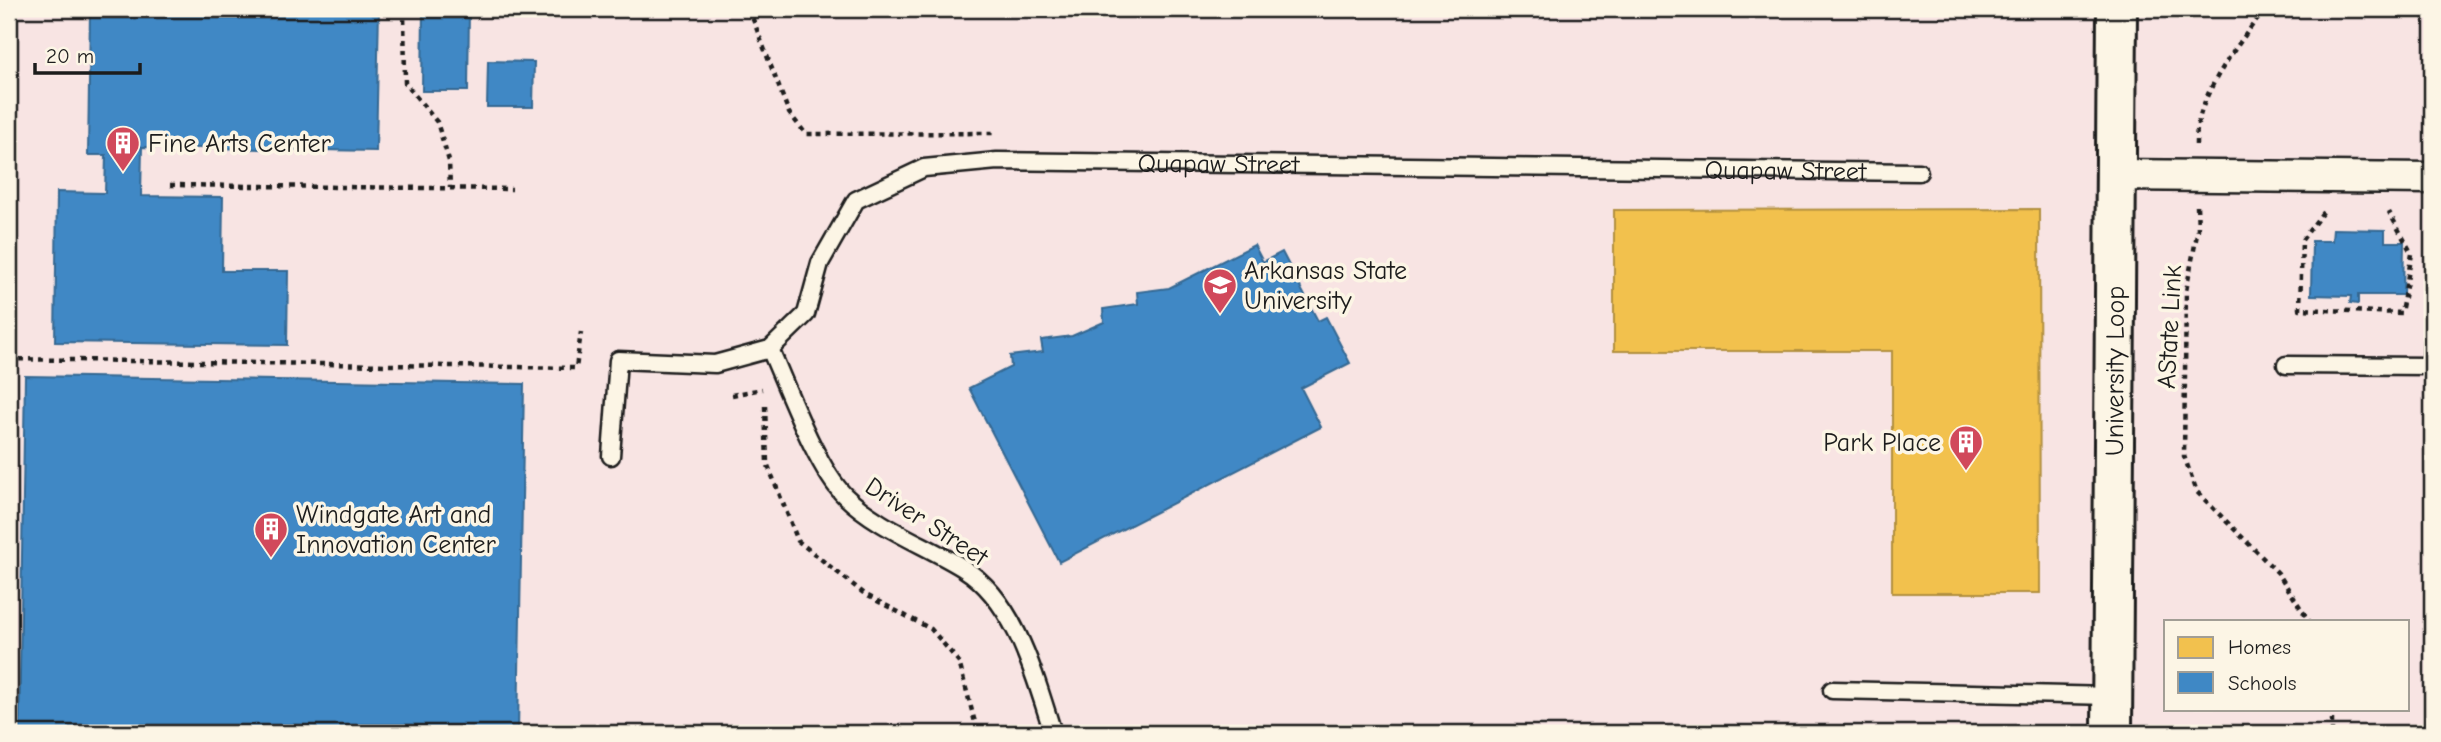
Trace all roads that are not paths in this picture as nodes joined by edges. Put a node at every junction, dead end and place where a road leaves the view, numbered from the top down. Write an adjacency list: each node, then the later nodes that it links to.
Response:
1 (2117, 9): 3 (street, University Loop)
2 (1919, 172): 6 (lane, Quapaw Street)
3 (2115, 175): 4 (street); 11 (street, University Loop)
4 (2432, 178)
5 (2432, 341): 8 (lane)
6 (770, 349): 9 (lane, Quapaw Street); 12 (lane, Driver Street)
7 (2286, 365): 8 (lane)
8 (2431, 366)
9 (611, 456)
10 (1832, 690): 11 (lane)
11 (2112, 715)
12 (1053, 733)

